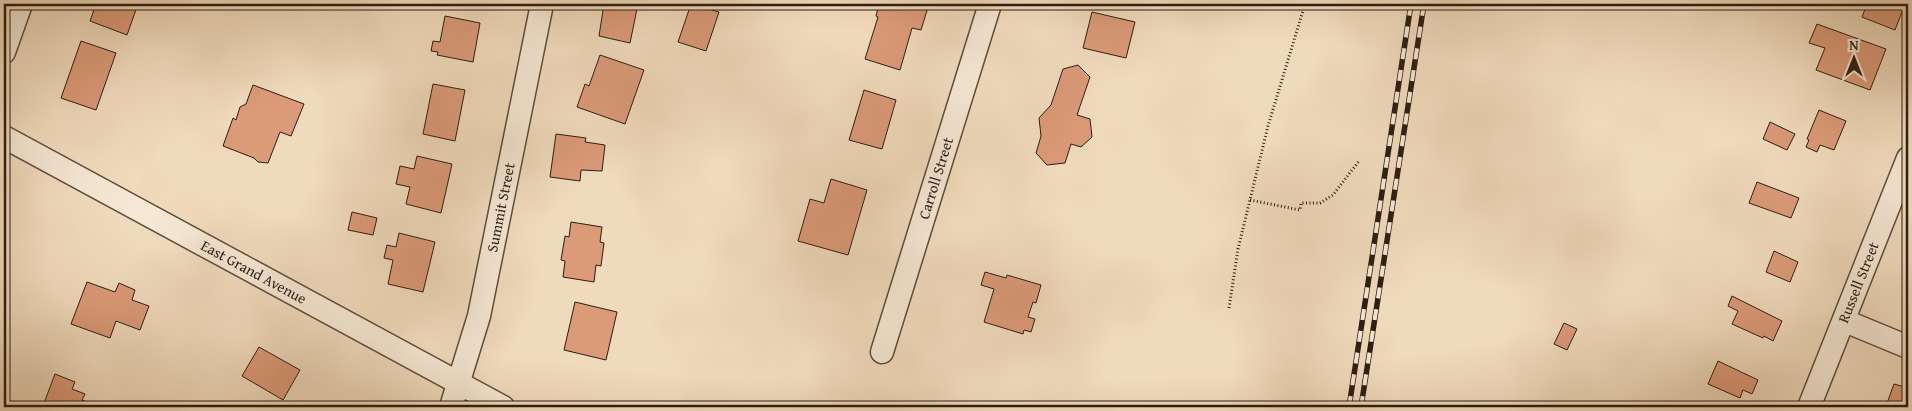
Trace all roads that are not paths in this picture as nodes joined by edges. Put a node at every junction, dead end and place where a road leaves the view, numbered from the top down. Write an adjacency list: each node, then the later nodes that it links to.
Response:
1 (21, 4): 4 (street)
2 (542, 4): 10 (street, Summit Street)
3 (990, 4): 9 (street, Carroll Street)
4 (4, 52)
5 (4, 136): 10 (street, East Grand Avenue)
6 (1908, 158): 7 (street, Russell Street)
7 (1844, 321): 8 (street); 13 (street, Russell Street)
8 (1908, 347)
9 (882, 352)
10 (458, 383): 11 (street, Summit Street); 12 (street, East Grand Avenue)
11 (451, 407)
12 (503, 407)
13 (1809, 407)

